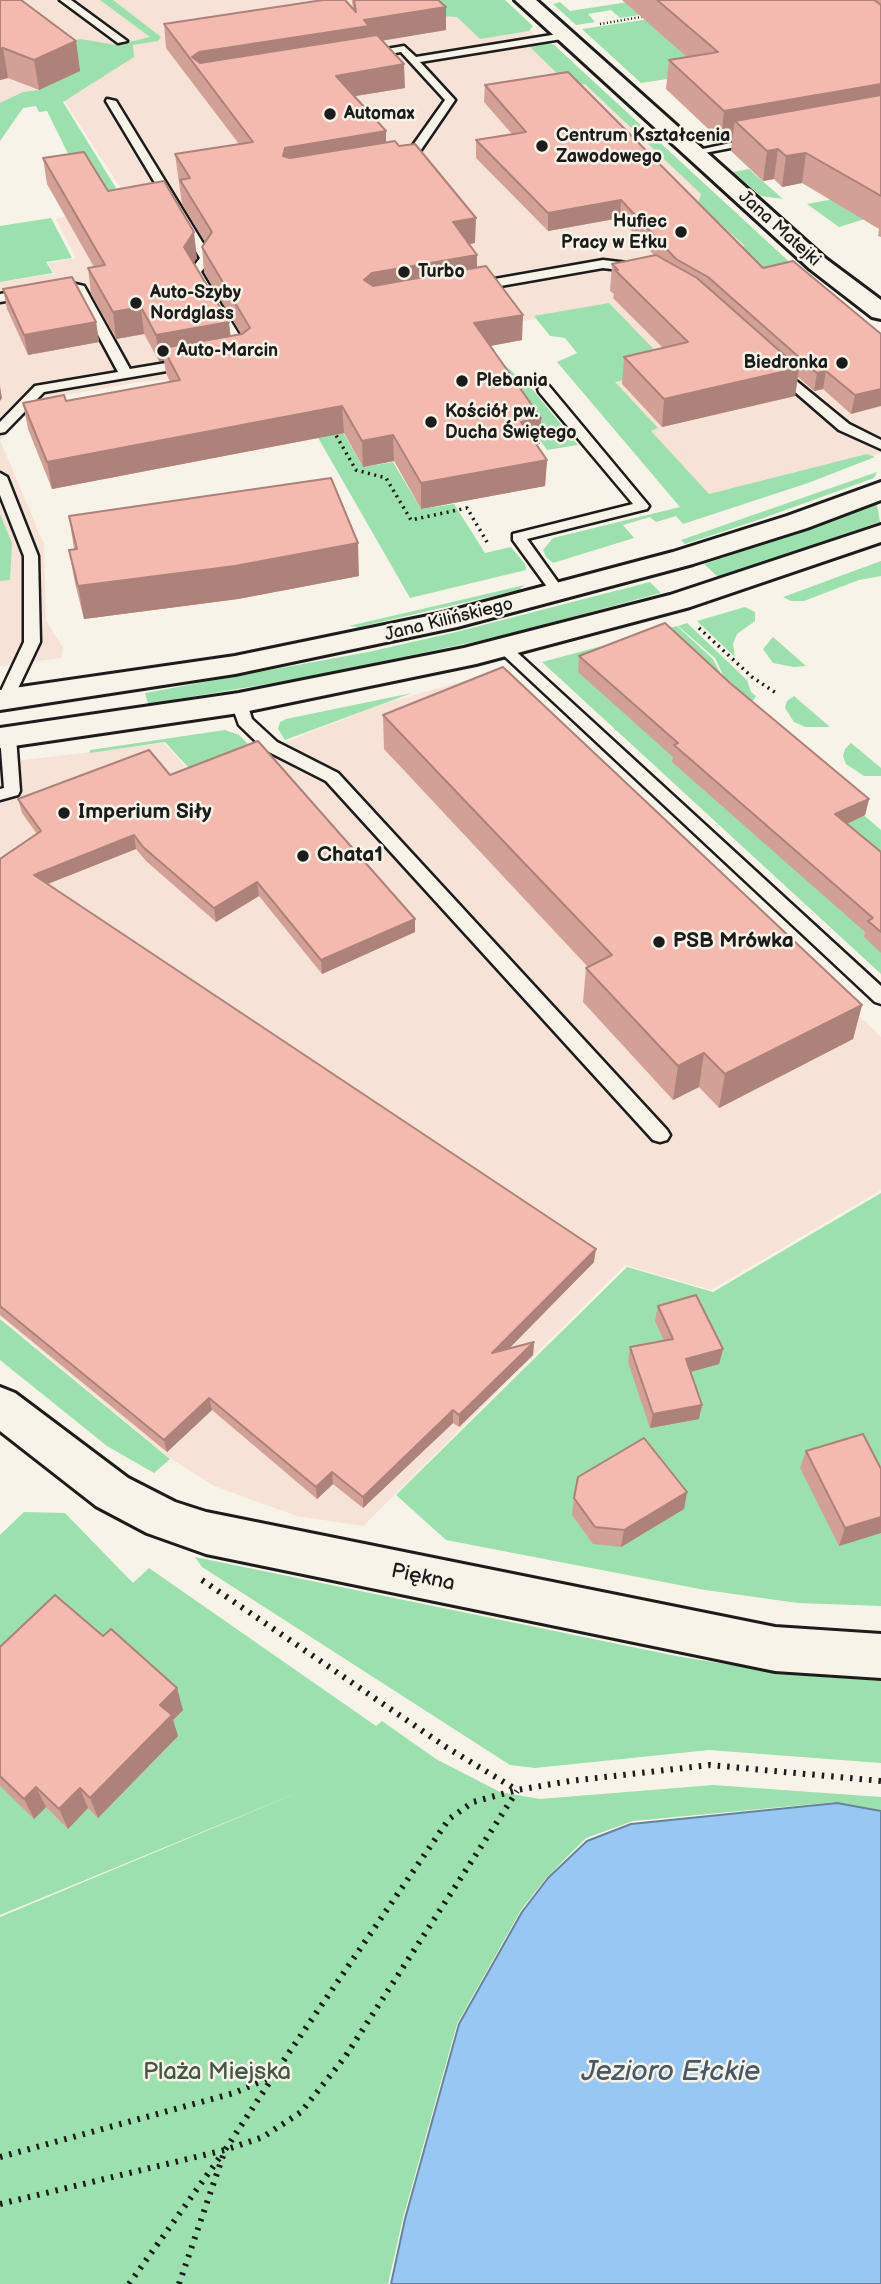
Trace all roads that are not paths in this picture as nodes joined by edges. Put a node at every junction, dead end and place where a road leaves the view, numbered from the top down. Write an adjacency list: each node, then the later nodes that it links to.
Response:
1 (65, 0): 4 (lane)
2 (525, 0): 3 (street, Jana Matejki)
3 (564, 36): 6 (lane); 9 (street, Jana Matejki)
4 (122, 41)
5 (350, 58): 6 (lane)
6 (413, 60): 10 (lane)
7 (111, 101): 15 (lane)
8 (772, 138): 9 (lane)
9 (694, 152): 14 (street, Jana Matejki)
10 (384, 162)
11 (645, 271): 12 (lane)
12 (454, 291)
13 (0, 298): 18 (lane)
14 (881, 312)
15 (232, 355)
16 (207, 359): 18 (lane)
17 (770, 363): 21 (lane)
18 (126, 374): 20 (lane)
19 (544, 389): 25 (lane)
20 (0, 429)
21 (881, 445)
22 (0, 477): 27 (lane)
23 (881, 490): 25 (street, Jana Kilińskiego)
24 (881, 533): 26 (street, Jana Kilińskiego)
25 (558, 592): 27 (street, Jana Kilińskiego)
26 (504, 648): 28 (street, Jana Kilińskiego); 31 (lane)
27 (2, 699): 29 (street)
28 (239, 704): 29 (street, Jana Kilińskiego); 32 (lane)
29 (4, 738): 30 (lane)
30 (0, 796)
31 (881, 997)
32 (660, 1135)
33 (0, 1406): 34 (street, Piękna)
34 (881, 1656)

